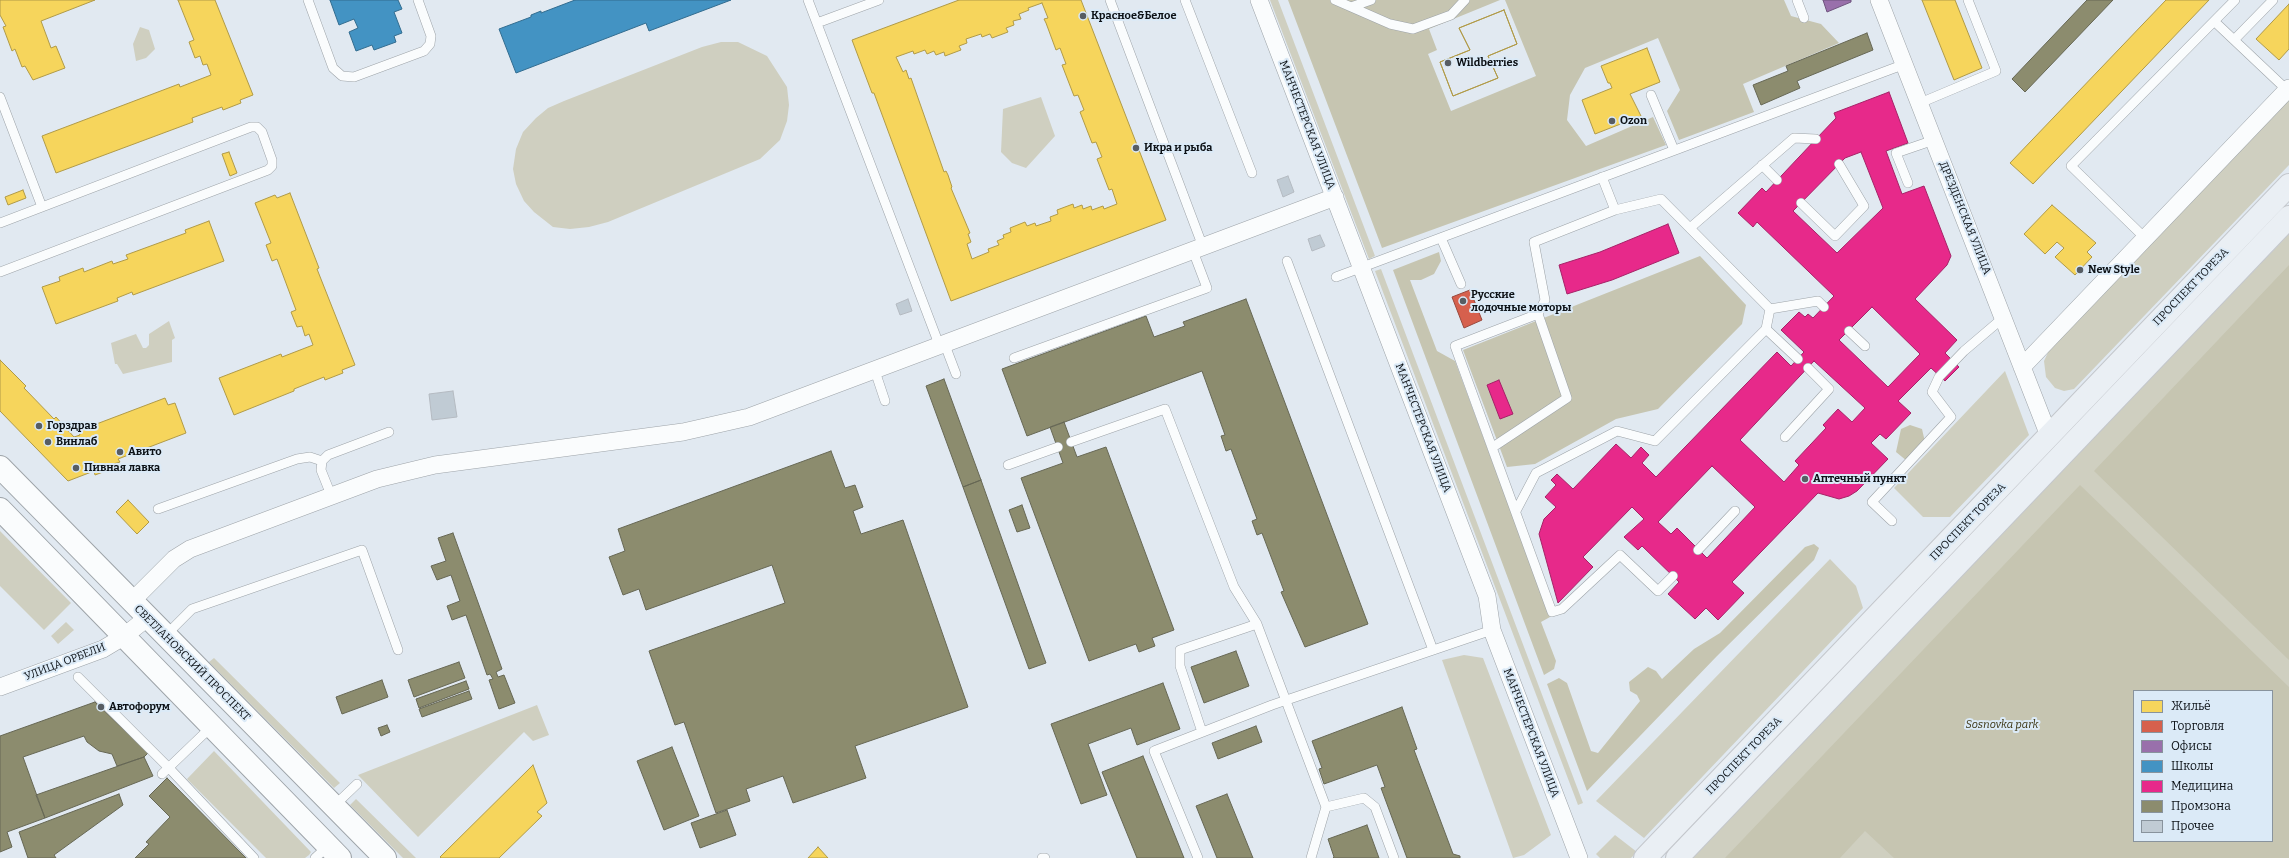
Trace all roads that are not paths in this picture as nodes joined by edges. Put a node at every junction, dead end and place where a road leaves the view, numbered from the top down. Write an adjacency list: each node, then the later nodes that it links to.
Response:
1 (308, 0): 2 (lane)
2 (418, 0)
3 (808, 0): 19 (lane)
4 (879, 0): 19 (lane)
5 (1110, 0): 45 (lane)
6 (1184, 0): 31 (lane)
7 (1259, 0): 36 (street, МАНЧЕСТЕРСКАЯ УЛИЦА)
8 (1335, 0): 16 (lane)
9 (1371, 0): 16 (lane)
10 (1464, 0): 16 (lane)
11 (1797, 0): 17 (lane)
12 (1879, 0): 21 (street, ДРЕЗДЕНСКАЯ УЛИЦА)
13 (1968, 0): 25 (lane)
14 (2235, 0): 18 (lane)
15 (2273, 0): 20 (lane)
16 (1351, 7)
17 (1804, 18)
18 (2215, 22): 20 (lane); 44 (lane)
19 (817, 23): 57 (lane)
20 (2234, 40): 22 (lane)
21 (1905, 64): 25 (street, ДРЕЗДЕНСКАЯ УЛИЦА); 28 (lane)
22 (2288, 89): 44 (street)
23 (1651, 95): 28 (lane)
24 (0, 97): 38 (lane)
25 (1920, 103): 27 (street, ДРЕЗДЕНСКАЯ УЛИЦА)
26 (1816, 139): 30 (lane)
27 (1934, 140): 34 (lane); 54 (street, ДРЕЗДЕНСКАЯ УЛИЦА)
28 (1674, 150): 32 (lane)
29 (1839, 164): 37 (lane)
30 (1762, 165): 33 (lane); 42 (lane)
31 (1252, 173)
32 (1602, 178): 39 (lane); 43 (lane)
33 (1777, 180)
34 (1908, 183)
35 (2289, 185): 68 (main road, ПРОСПЕКТ ТОРЕЗА)
36 (1335, 198): 45 (street); 47 (street, МАНЧЕСТЕРСКАЯ УЛИЦА)
37 (1801, 203)
38 (42, 207): 41 (lane); 48 (lane)
39 (1615, 210): 42 (lane); 53 (lane)
40 (2289, 217): 110 (main road, ПРОСПЕКТ ТОРЕЗА)
41 (0, 222)
42 (1690, 228): 52 (lane)
43 (1441, 238): 47 (lane); 50 (lane)
44 (2145, 238): 61 (street)
45 (1198, 249): 57 (street); 59 (lane)
46 (1287, 261): 90 (lane)
47 (1361, 268): 49 (lane); 86 (street, МАНЧЕСТЕРСКАЯ УЛИЦА)
48 (0, 272)
49 (1336, 277)
50 (1461, 284)
51 (1824, 306): 52 (lane)
52 (1770, 309): 55 (lane)
53 (1538, 314): 71 (lane); 71 (lane)
54 (2004, 317): 61 (street, ДРЕЗДЕНСКАЯ УЛИЦА); 80 (lane)
55 (1766, 329): 60 (lane); 78 (lane)
56 (1849, 331): 58 (lane)
57 (942, 346): 63 (street); 64 (lane)
58 (1865, 346)
59 (1014, 358)
60 (1798, 359)
61 (2022, 367): 68 (street, ДРЕЗДЕНСКАЯ УЛИЦА)
62 (1808, 368): 67 (lane)
63 (875, 371): 65 (lane); 75 (street)
64 (956, 374)
65 (885, 401)
66 (388, 432): 72 (lane)
67 (1785, 436)
68 (2049, 436): 109 (main road, ПРОСПЕКТ ТОРЕЗА)
69 (1071, 442): 85 (lane)
70 (1058, 447): 73 (lane)
71 (1493, 447): 78 (lane)
72 (322, 461): 75 (lane); 77 (lane)
73 (1008, 464)
74 (0, 467): 83 (main road, СВЕТЛАНОВСКИЙ ПРОСПЕКТ)
75 (330, 495): 83 (street)
76 (0, 509): 88 (main road)
77 (158, 509)
78 (1516, 511): 82 (lane)
79 (1735, 511): 81 (lane)
80 (1892, 521)
81 (1698, 550)
82 (1673, 576)
83 (131, 602): 84 (main road, СВЕТЛАНОВСКИЙ ПРОСПЕКТ)
84 (147, 618): 87 (main road, СВЕТЛАНОВСКИЙ ПРОСПЕКТ); 88 (street, УЛИЦА ОРБЕЛИ)
85 (1256, 624): 93 (lane); 95 (lane)
86 (1492, 630): 90 (lane); 108 (street, МАНЧЕСТЕРСКАЯ УЛИЦА)
87 (165, 636): 89 (lane); 98 (main road, СВЕТЛАНОВСКИЙ ПРОСПЕКТ)
88 (123, 637): 92 (street, УЛИЦА ОРБЕЛИ); 94 (main road)
89 (398, 650)
90 (1433, 650): 93 (lane)
91 (78, 677): 96 (lane)
92 (0, 687)
93 (1286, 700): 95 (lane); 99 (lane)
94 (210, 727): 96 (lane); 100 (main road)
95 (1202, 732): 105 (lane)
96 (166, 771): 101 (lane)
97 (357, 784): 98 (lane)
98 (334, 806): 102 (main road, СВЕТЛАНОВСКИЙ ПРОСПЕКТ)
99 (1326, 807): 106 (lane); 107 (lane)
100 (328, 854)
101 (254, 858)
102 (385, 858)
103 (1042, 858): 104 (lane)
104 (1045, 858)
105 (1198, 858)
106 (1311, 858)
107 (1394, 858)
108 (1579, 858)
109 (1646, 858)
110 (1677, 858)

